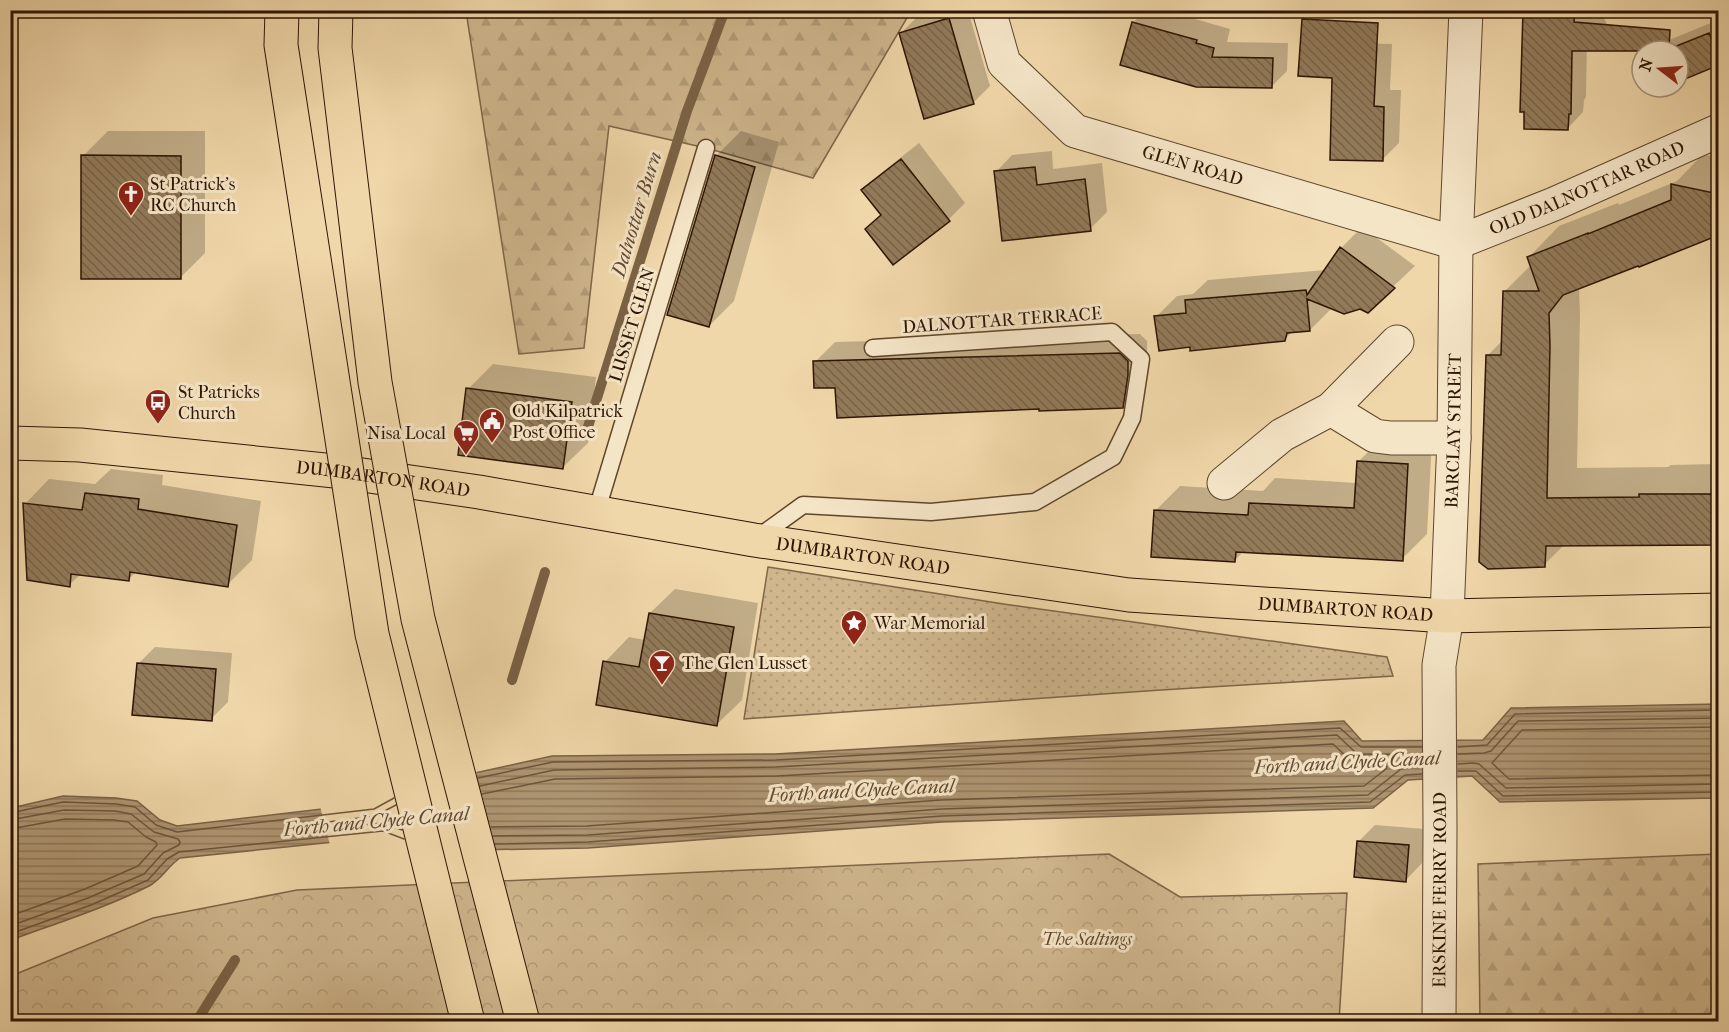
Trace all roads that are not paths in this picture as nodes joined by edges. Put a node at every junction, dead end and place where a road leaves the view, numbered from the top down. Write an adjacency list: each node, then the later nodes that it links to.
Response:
1 (282, 10): 18 (main road, bridge)
2 (336, 10): 19 (main road, bridge)
3 (989, 10): 7 (street, GLEN ROAD)
4 (1466, 10): 7 (street, BARCLAY STREET)
5 (1719, 131): 7 (street, OLD DALNOTTAR ROAD)
6 (706, 148): 14 (lane, LUSSET GLEN)
7 (1456, 243): 11 (street, BARCLAY STREET)
8 (1397, 342): 10 (street)
9 (873, 348): 15 (lane, DALNOTTAR TERRACE)
10 (1331, 409): 11 (street); 13 (street)
11 (1454, 438): 17 (street, BARCLAY STREET)
12 (10, 443): 14 (main road, DUMBARTON ROAD)
13 (1224, 483)
14 (596, 513): 15 (main road, DUMBARTON ROAD)
15 (754, 540): 17 (main road, DUMBARTON ROAD)
16 (1719, 610): 17 (main road, DUMBARTON ROAD)
17 (1448, 616): 20 (street, ERSKINE FERRY ROAD)
18 (468, 1022)
19 (523, 1022)
20 (1439, 1022)

